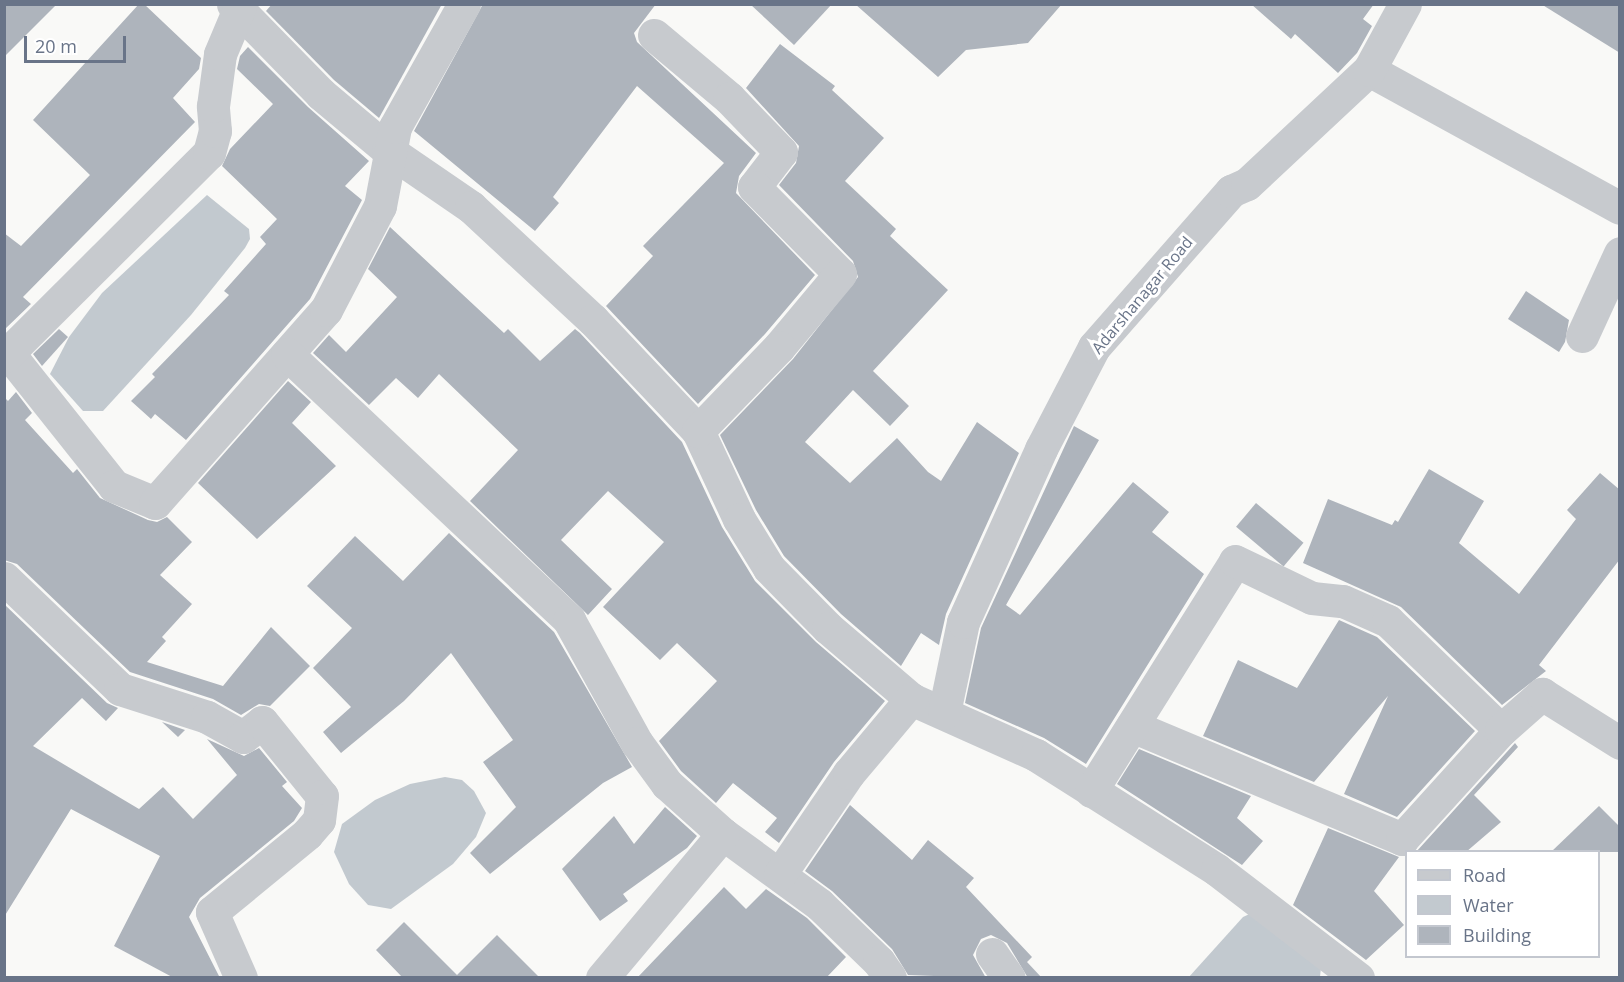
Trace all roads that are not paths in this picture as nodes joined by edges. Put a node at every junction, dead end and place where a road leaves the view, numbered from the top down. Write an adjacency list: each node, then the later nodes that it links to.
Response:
1 (464, 4): 6 (street)
2 (1405, 4): 5 (street, Adarshanagar Road)
3 (236, 6): 6 (street); 11 (street)
4 (654, 35): 12 (street)
5 (1369, 70): 7 (street); 15 (street, Adarshanagar Road)
6 (388, 150): 10 (street); 12 (street)
7 (1620, 208)
8 (1620, 253): 9 (street)
9 (1582, 336)
10 (287, 354): 11 (street); 20 (street)
11 (7, 356)
12 (698, 431): 14 (street)
13 (4, 578): 22 (street)
14 (911, 699): 15 (street); 21 (street)
15 (944, 713): 19 (street)
16 (1132, 726): 17 (street); 17 (street); 19 (street)
17 (1501, 730): 18 (street)
18 (1620, 743)
19 (1091, 791): 25 (street)
20 (723, 834): 21 (street); 23 (street)
21 (780, 874): 24 (street)
22 (241, 978)
23 (602, 978)
24 (890, 978)
25 (1358, 978)

